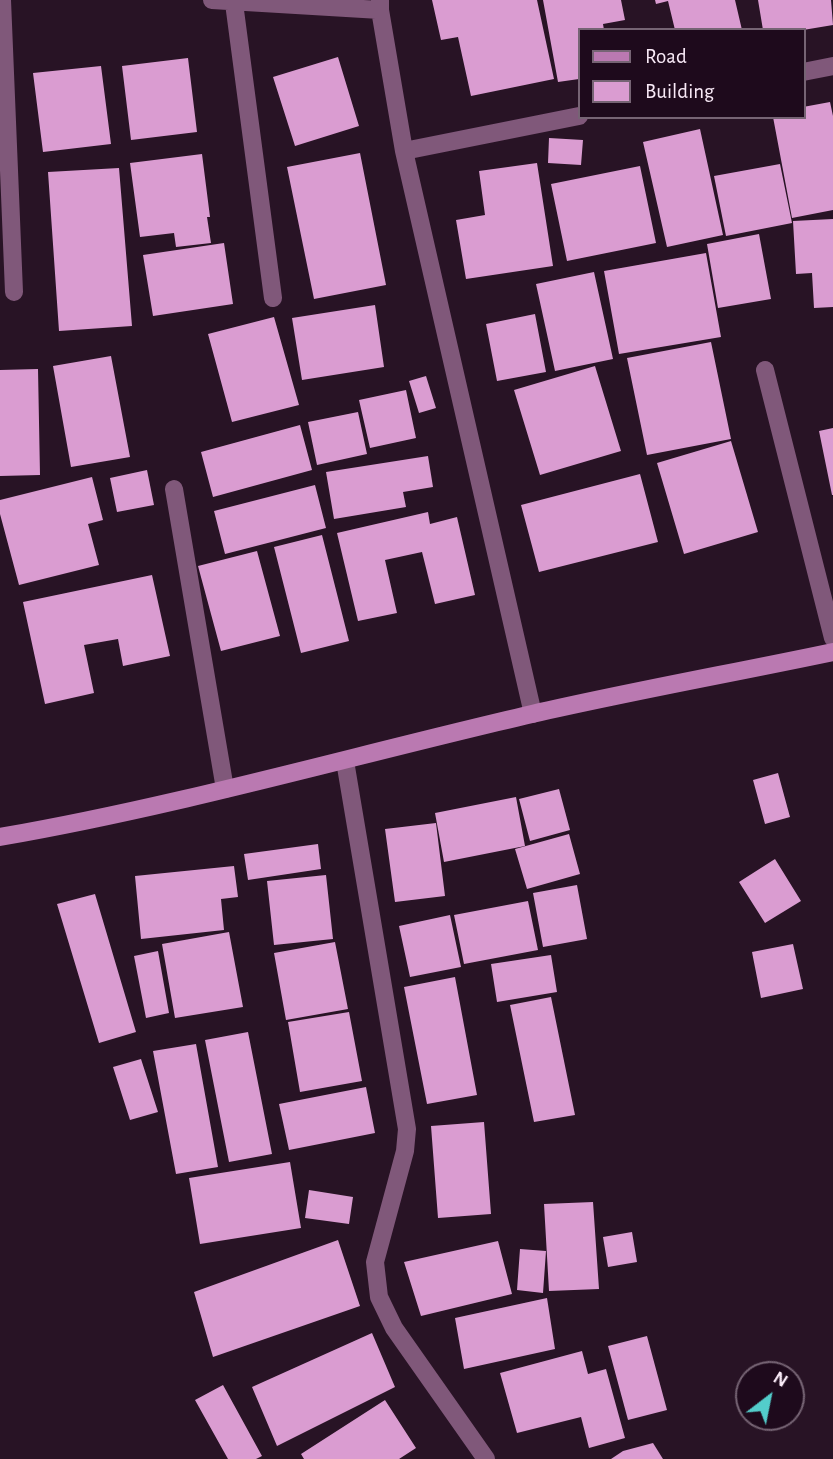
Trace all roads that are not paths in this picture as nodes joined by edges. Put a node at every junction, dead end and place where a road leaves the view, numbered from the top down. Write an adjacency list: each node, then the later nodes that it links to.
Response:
1 (2, 0): 9 (street)
2 (212, 0): 3 (street)
3 (234, 3): 4 (street); 10 (street)
4 (380, 5): 8 (street)
5 (833, 66): 6 (street)
6 (805, 72)
7 (578, 116): 8 (street)
8 (404, 151): 15 (street)
9 (14, 292)
10 (273, 298)
11 (765, 370): 13 (street)
12 (174, 489): 17 (street)
13 (833, 638)
14 (833, 652): 15 (main road)
15 (533, 714): 16 (main road)
16 (345, 761): 17 (main road); 19 (street)
17 (225, 789): 18 (main road)
18 (0, 837)
19 (486, 1459)

